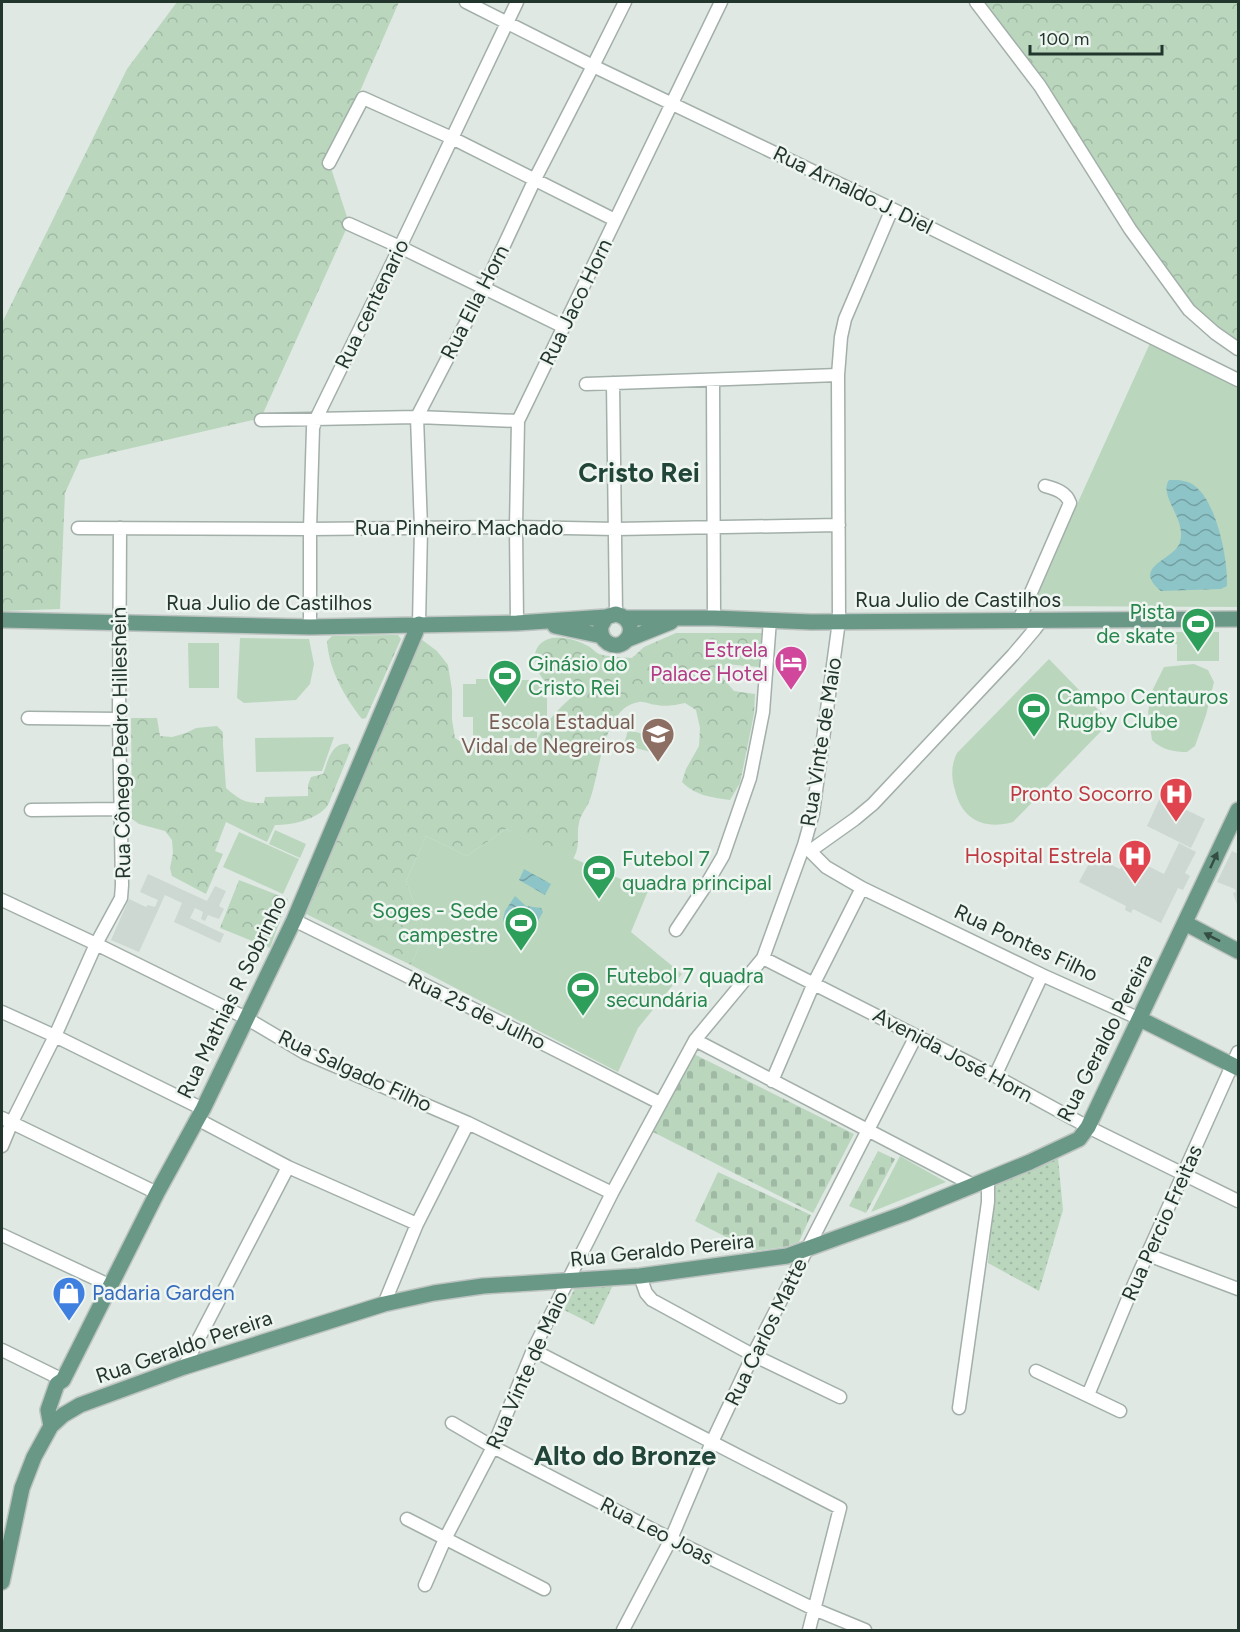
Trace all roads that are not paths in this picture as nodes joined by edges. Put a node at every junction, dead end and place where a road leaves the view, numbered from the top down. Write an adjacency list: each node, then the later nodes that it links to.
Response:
1 (466, 2): 6 (street, Rua Arnaldo J. Diel)
2 (517, 2): 6 (street, Rua centenario)
3 (625, 2): 7 (street, Rua Ella Horn)
4 (721, 2): 8 (street, Rua Jaco Horn)
5 (976, 2): 18 (street)
6 (507, 22): 7 (street, Rua Arnaldo J. Diel); 9 (street, Rua centenario)
7 (594, 66): 8 (street, Rua Arnaldo J. Diel); 11 (street, Rua Ella Horn)
8 (672, 103): 12 (street, Rua Arnaldo J. Diel); 13 (street, Rua Jaco Horn)
9 (452, 138): 10 (street); 11 (street); 15 (street, Rua centenario)
10 (329, 163)
11 (535, 179): 13 (street); 16 (street, Rua Ella Horn)
12 (892, 210): 19 (street, Rua Vinte de Maio); 21 (street, Rua Arnaldo J. Diel)
13 (615, 220): 17 (street, Rua Jaco Horn)
14 (349, 224): 15 (street)
15 (400, 247): 16 (street); 25 (street, Rua centenario)
16 (484, 288): 17 (street); 24 (street, Rua Ella Horn)
17 (564, 327): 27 (street, Rua Jaco Horn)
18 (1239, 349)
19 (838, 375): 20 (street); 29 (street, Rua Vinte de Maio)
20 (713, 380): 23 (street); 30 (street)
21 (1239, 380)
22 (586, 384): 23 (street)
23 (613, 384): 36 (street)
24 (417, 417): 25 (street); 27 (street); 34 (street, Rua Ella Horn)
25 (316, 419): 26 (street); 35 (street, Rua centenario)
26 (261, 420)
27 (518, 421): 31 (street, Rua Jaco Horn)
28 (1046, 486): 43 (street)
29 (839, 525): 30 (street, Rua Pinheiro Machado); 44 (street, Rua Vinte de Maio)
30 (713, 526): 36 (street, Rua Pinheiro Machado); 39 (street)
31 (516, 527): 34 (street, Rua Pinheiro Machado); 36 (street, Rua Pinheiro Machado); 48 (street, Rua Jaco Horn)
32 (78, 528): 33 (street, Rua Pinheiro Machado)
33 (120, 528): 35 (street, Rua Pinheiro Machado); 46 (street, Rua Cônego Pedro Hilleshein)
34 (421, 528): 35 (street, Rua Pinheiro Machado); 49 (street, Rua Ella Horn)
35 (310, 529): 50 (street, Rua centenario)
36 (616, 529): 37 (street)
37 (616, 616): 38 (main road, Rua Julio de Castilhos); 47 (main road, Rua Julio de Castilhos); 51 (main road); 52 (main road)
38 (679, 618): 39 (main road, Rua Julio de Castilhos); 52 (main road, Rua Julio de Castilhos)
39 (714, 618): 42 (main road, Rua Julio de Castilhos)
40 (1239, 619): 45 (main road, Rua Julio de Castilhos)
41 (2, 620): 46 (main road, Rua Julio de Castilhos)
42 (770, 620): 44 (main road, Rua Julio de Castilhos); 63 (street)
43 (1019, 620): 44 (main road, Rua Julio de Castilhos); 45 (main road, Rua Julio de Castilhos)
44 (839, 621): 58 (street, Rua Vinte de Maio)
45 (1041, 621): 58 (street)
46 (119, 622): 50 (main road, Rua Julio de Castilhos); 54 (street, Rua Cônego Pedro Hilleshein)
47 (537, 622): 48 (main road, Rua Julio de Castilhos); 51 (main road, Rua Julio de Castilhos)
48 (517, 623): 49 (main road, Rua Julio de Castilhos)
49 (419, 624): 50 (main road, Rua Julio de Castilhos); 61 (main road, Rua Mathias R Sobrinho)
50 (310, 627)
51 (602, 636): 52 (main road)
52 (626, 640)
53 (28, 718): 54 (street)
54 (119, 719): 55 (street, Rua Cônego Pedro Hilleshein)
55 (121, 808): 56 (street); 64 (street, Rua Cônego Pedro Hilleshein)
56 (31, 810)
57 (1239, 810): 62 (main road, Rua Geraldo Pereira, one-way to 57)
58 (807, 848): 59 (street, Rua Pontes Filho); 66 (street, Rua Vinte de Maio)
59 (862, 888): 67 (street, Rua Pontes Filho); 68 (street)
60 (2, 900): 64 (street, Rua Salgado Filho)
61 (294, 920): 70 (main road, Rua Mathias R Sobrinho); 78 (street, Rua 25 de Julho)
62 (1185, 923): 65 (main road, one-way to 62); 71 (main road, Rua Geraldo Pereira)
63 (676, 930)
64 (96, 944): 70 (street, Rua Salgado Filho); 72 (street, Rua Cônego Pedro Hilleshein)
65 (1239, 951)
66 (763, 958): 68 (street, Avenida José Horn); 74 (street, Rua Vinte de Maio)
67 (1042, 975): 71 (street, Rua Pontes Filho); 76 (street)
68 (814, 983): 73 (street, Avenida José Horn); 77 (street)
69 (2, 1012): 72 (street)
70 (246, 1018): 79 (main road, Rua Mathias R Sobrinho); 81 (street, Rua Salgado Filho)
71 (1140, 1019): 75 (main road, Rua Pontes Filho); 82 (main road, Rua Geraldo Pereira)
72 (55, 1036): 79 (street); 80 (street, Rua Cônego Pedro Hilleshein)
73 (916, 1036): 76 (street, Avenida José Horn); 83 (street, Rua Carlos Matte)
74 (695, 1040): 77 (street); 78 (street, Rua Vinte de Maio)
75 (1236, 1061): 86 (street, Rua Percio Freitas)
76 (994, 1076): 82 (street, Avenida José Horn)
77 (772, 1081): 83 (street)
78 (660, 1103): 90 (street, Rua Vinte de Maio)
79 (200, 1114): 85 (street); 89 (main road, Rua Mathias R Sobrinho)
80 (7, 1120): 84 (street, Rua Cônego Pedro Hilleshein); 89 (street)
81 (468, 1123): 90 (street, Rua Salgado Filho); 92 (street)
82 (1088, 1127): 86 (street, Avenida José Horn); 87 (main road, Rua Geraldo Pereira)
83 (868, 1131): 88 (street); 94 (street, Rua Carlos Matte)
84 (2, 1146)
85 (288, 1167): 92 (street); 104 (street)
86 (1183, 1174): 91 (street, Avenida José Horn); 95 (street, Rua Percio Freitas)
87 (988, 1179): 88 (main road, Rua Geraldo Pereira); 109 (street)
88 (973, 1185): 94 (main road, Rua Geraldo Pereira)
89 (157, 1193): 98 (main road, Rua Mathias R Sobrinho)
90 (612, 1193): 97 (street, Rua Vinte de Maio)
91 (1239, 1201)
92 (417, 1224): 100 (street)
93 (2, 1235): 98 (street)
94 (806, 1251): 96 (main road, Rua Geraldo Pereira); 103 (street, Rua Carlos Matte)
95 (1148, 1256): 99 (street); 107 (street, Rua Percio Freitas)
96 (640, 1276): 97 (main road, Rua Geraldo Pereira); 103 (street)
97 (568, 1281): 100 (main road, Rua Geraldo Pereira); 102 (street, Rua Vinte de Maio)
98 (111, 1286): 106 (main road, Rua Mathias R Sobrinho)
99 (1239, 1289)
100 (384, 1304): 104 (main road, Rua Geraldo Pereira)
101 (2, 1350): 106 (street)
102 (533, 1350): 114 (street); 115 (street, Rua Vinte de Maio)
103 (753, 1355): 108 (street); 114 (street, Rua Carlos Matte)
104 (184, 1367): 110 (main road, Rua Geraldo Pereira)
105 (1036, 1371): 107 (street)
106 (63, 1380): 110 (main road); 113 (main road, Rua Mathias R Sobrinho)
107 (1088, 1395): 111 (street)
108 (840, 1397)
109 (959, 1408)
110 (71, 1410): 113 (main road, Rua Geraldo Pereira)
111 (1120, 1411)
112 (452, 1423): 115 (street, Rua Leo Joas)
113 (51, 1426): 119 (main road, Rua Geraldo Pereira)
114 (712, 1442): 118 (street, Rua Carlos Matte); 122 (street)
115 (493, 1447): 117 (street, Rua Vinte de Maio); 118 (street, Rua Leo Joas)
116 (407, 1519): 117 (street)
117 (445, 1539): 120 (street, Rua Vinte de Maio); 121 (street)
118 (670, 1539): 122 (street, Rua Leo Joas); 123 (street, Rua Carlos Matte)
119 (2, 1582)
120 (425, 1585)
121 (544, 1589)
122 (814, 1609): 124 (street); 125 (street, Rua Leo Joas)
123 (624, 1630)
124 (809, 1630)
125 (866, 1630)

